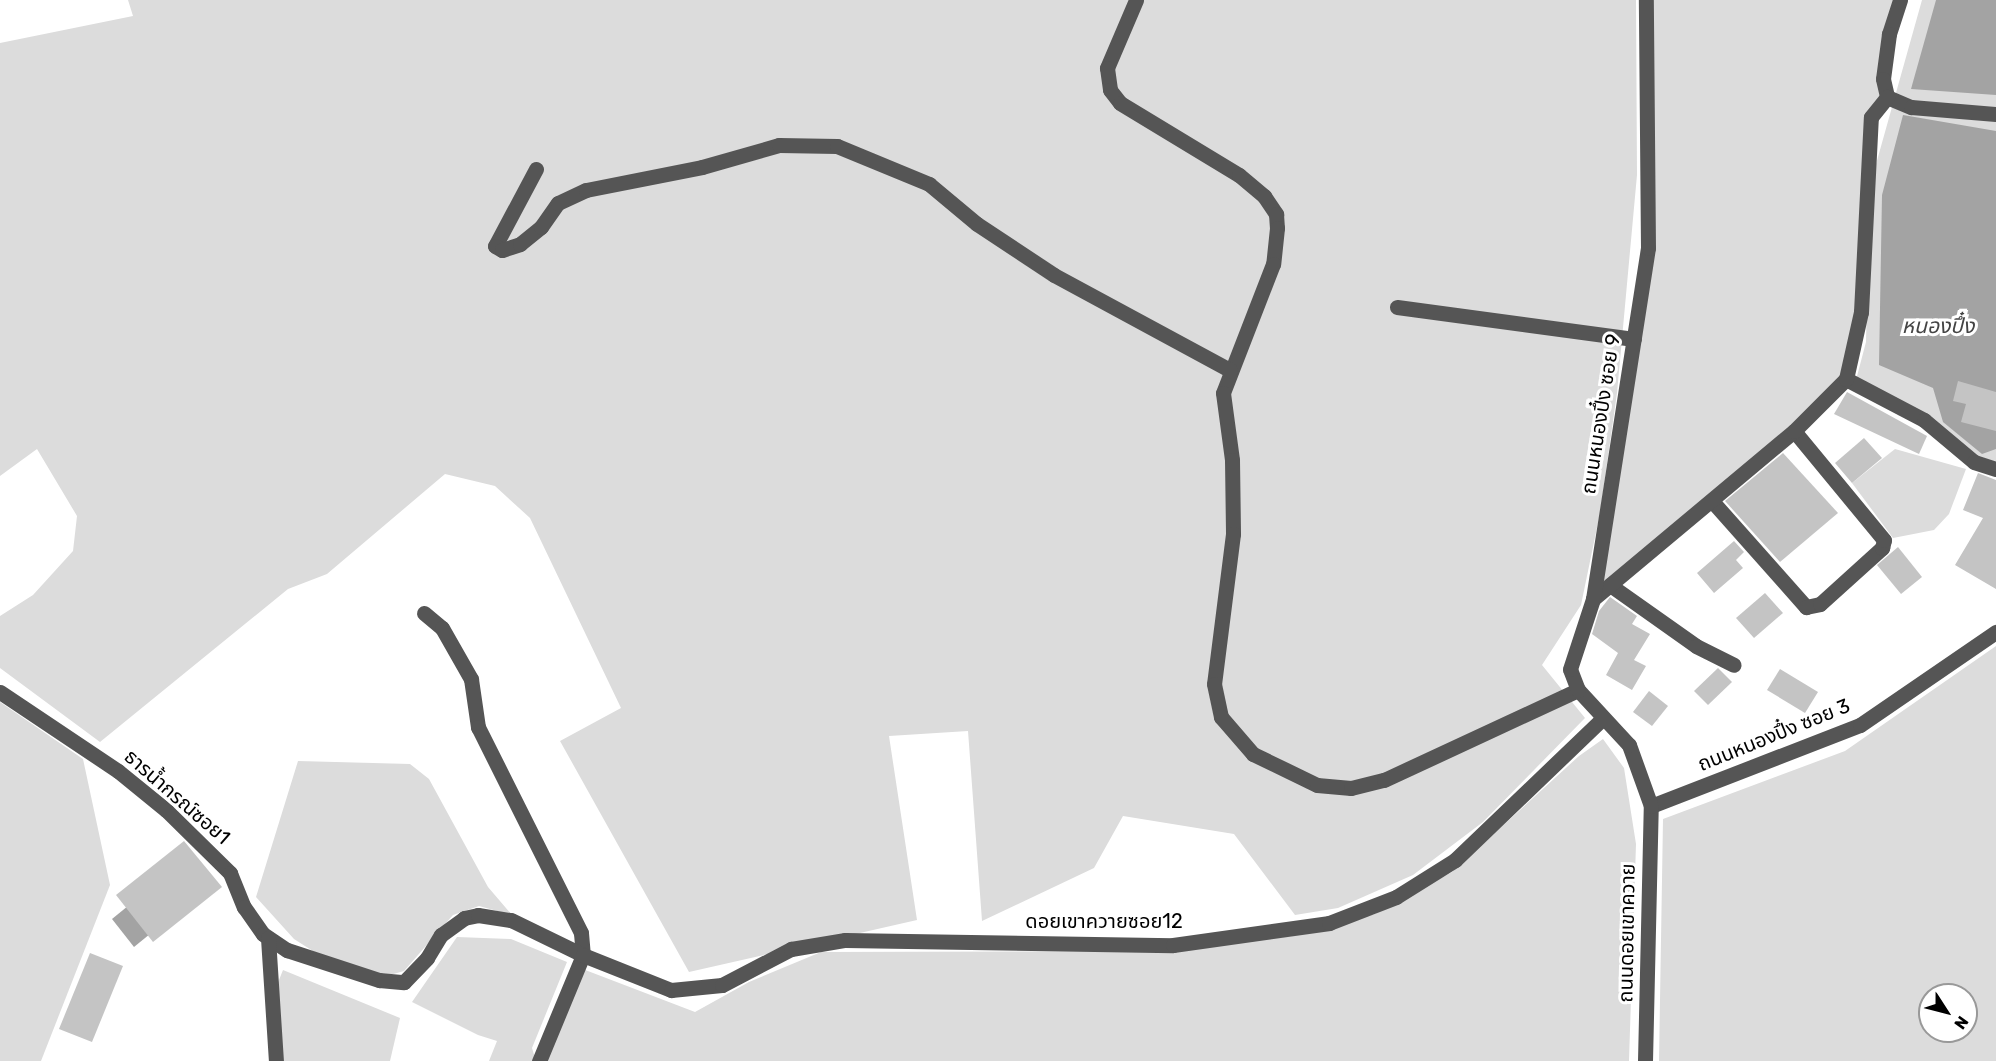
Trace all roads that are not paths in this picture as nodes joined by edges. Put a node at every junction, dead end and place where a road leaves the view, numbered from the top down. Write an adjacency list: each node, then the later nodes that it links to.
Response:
1 (1136, 0): 9 (street)
2 (1646, 0): 8 (street, ถนนหนองปึ๋ง ซอย 9)
3 (1900, 0): 4 (street)
4 (1887, 97): 5 (street); 10 (street)
5 (1996, 114)
6 (536, 169): 9 (street)
7 (1397, 307): 8 (street)
8 (1634, 339): 15 (street, ถนนหนองปึ๋ง ซอย 9)
9 (1230, 370): 19 (street)
10 (1846, 379): 11 (street); 12 (street)
11 (1794, 431): 13 (street); 13 (street)
12 (1996, 469)
13 (1712, 501): 14 (street)
14 (1610, 585): 15 (street); 18 (street)
15 (1593, 599): 19 (street, ถนนหนองปึ๋ง ซอย 9)
16 (424, 613): 24 (street)
17 (1996, 632): 22 (street, ถนนหนองปึ๋ง ซอย 3)
18 (1734, 665)
19 (1578, 690): 21 (street)
20 (0, 692): 23 (street, ธารน้ำกรณ์ซอย1)
21 (1603, 718): 22 (street); 24 (street, ดอยเขาควายซอย12)
22 (1651, 806): 27 (street, ถนนดอยเขาควาย)
23 (268, 938): 24 (street, ธารน้ำกรณ์ซอย1); 25 (street)
24 (583, 955): 26 (street)
25 (276, 1061)
26 (539, 1061)
27 (1645, 1061)

